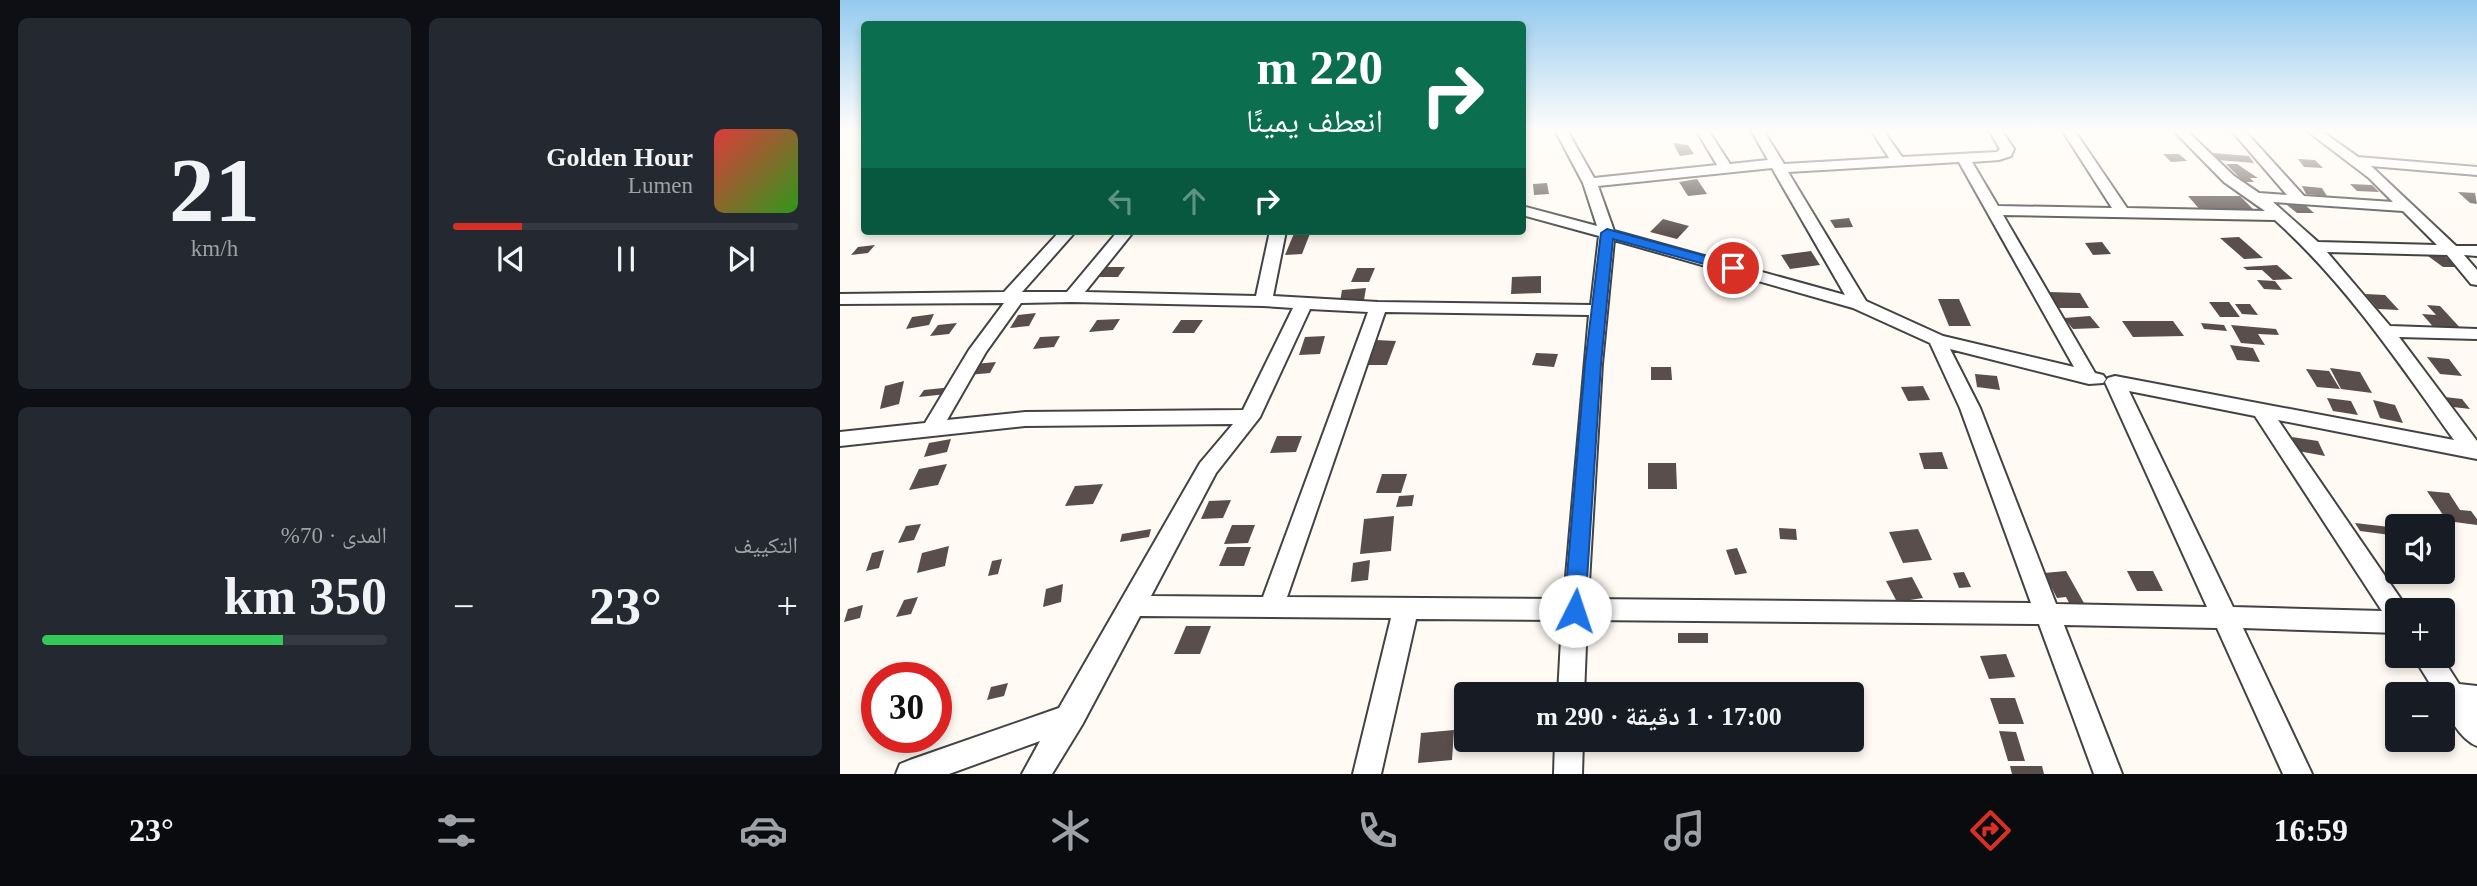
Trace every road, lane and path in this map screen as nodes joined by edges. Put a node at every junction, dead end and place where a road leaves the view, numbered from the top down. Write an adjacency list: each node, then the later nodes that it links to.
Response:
1 (1581, 166): 12 (street)
2 (1758, 166): 10 (street)
3 (1778, 166): 33 (street)
4 (1968, 166): 16 (street)
5 (2092, 166): 18 (street)
6 (2217, 166): 13 (street)
7 (2268, 166): 14 (street)
8 (2361, 166): 15 (street)
9 (2422, 166): 11 (street)
10 (1726, 168): 12 (street)
11 (2477, 171)
12 (1590, 183): 20 (street)
13 (2256, 197): 14 (street); 19 (street)
14 (2298, 200): 15 (street)
15 (2408, 207): 25 (street)
16 (1994, 210): 18 (street); 39 (street)
17 (1526, 211): 20 (street)
18 (2123, 213): 19 (street)
19 (2280, 216): 24 (street)
20 (1607, 233): 33 (street); 35 (street)
21 (1065, 235): 29 (street)
22 (1123, 235): 28 (street)
23 (1277, 235): 31 (street)
24 (2314, 247): 25 (street); 36 (street)
25 (2451, 250): 26 (street); 27 (street)
26 (2477, 251)
27 (2477, 280)
28 (1072, 297): 29 (street); 31 (street)
29 (1012, 298): 30 (street); 43 (street)
30 (840, 299)
31 (1263, 301): 32 (street)
32 (1304, 303): 34 (street); 42 (street)
33 (1858, 304): 38 (street)
34 (1378, 307): 35 (street); 48 (street)
35 (1599, 310): 50 (street)
36 (2385, 331): 37 (street); 45 (street)
37 (2477, 334)
38 (1937, 340): 39 (street); 51 (street)
39 (2089, 378): 40 (street)
40 (2115, 382): 41 (street); 52 (street)
41 (2262, 410): 45 (street); 46 (street)
42 (1250, 417): 43 (street); 47 (street)
43 (932, 430): 44 (street)
44 (840, 439)
45 (2475, 452)
46 (2387, 598)
47 (1133, 607): 48 (street); 57 (street)
48 (1271, 608): 49 (street)
49 (1406, 609): 50 (street); 62 (street)
50 (1575, 611): 51 (street); 55 (street)
51 (2048, 615): 52 (street); 64 (street)
52 (2225, 617): 53 (street); 65 (street)
53 (2385, 622)
54 (2437, 668): 56 (street)
55 (1572, 682)
56 (2464, 697): 58 (street)
57 (1072, 716): 60 (street); 61 (street)
58 (2477, 733)
59 (1569, 752): 63 (street)
60 (909, 774)
61 (1037, 774)
62 (1367, 774)
63 (1568, 774)
64 (2108, 774)
65 (2298, 774)

